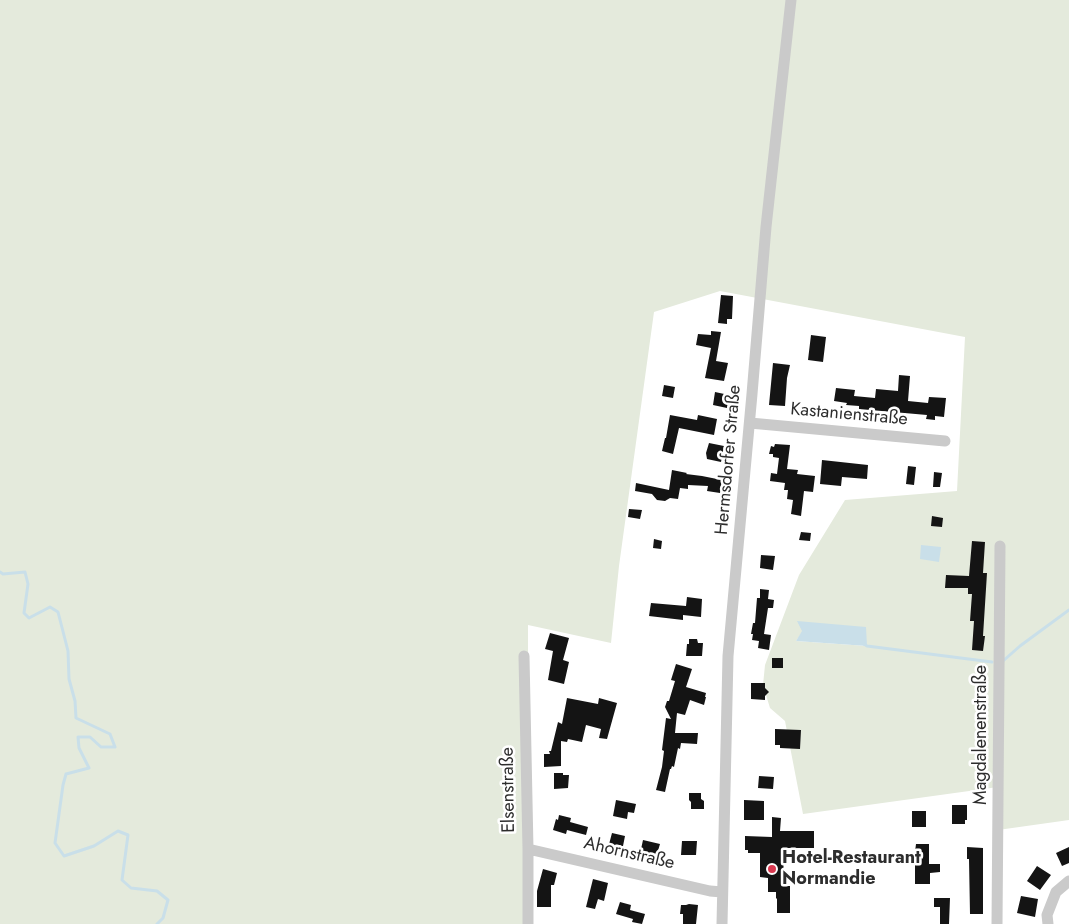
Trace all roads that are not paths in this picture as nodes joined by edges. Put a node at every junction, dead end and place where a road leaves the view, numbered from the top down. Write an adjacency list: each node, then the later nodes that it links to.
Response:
1 (791, 0): 2 (street, Hermsdorfer Straße)
2 (750, 423): 3 (street, Kastanienstraße); 8 (street, Hermsdorfer Straße)
3 (945, 441)
4 (1000, 546): 11 (street, Magdalenenstraße)
5 (524, 656): 6 (street, Elsenstraße)
6 (528, 849): 8 (street, Ahornstraße); 9 (street, Elsenstraße)
7 (1069, 881): 12 (street)
8 (722, 892): 10 (street, Hermsdorfer Straße)
9 (528, 924)
10 (722, 924)
11 (997, 924)
12 (1048, 924)

